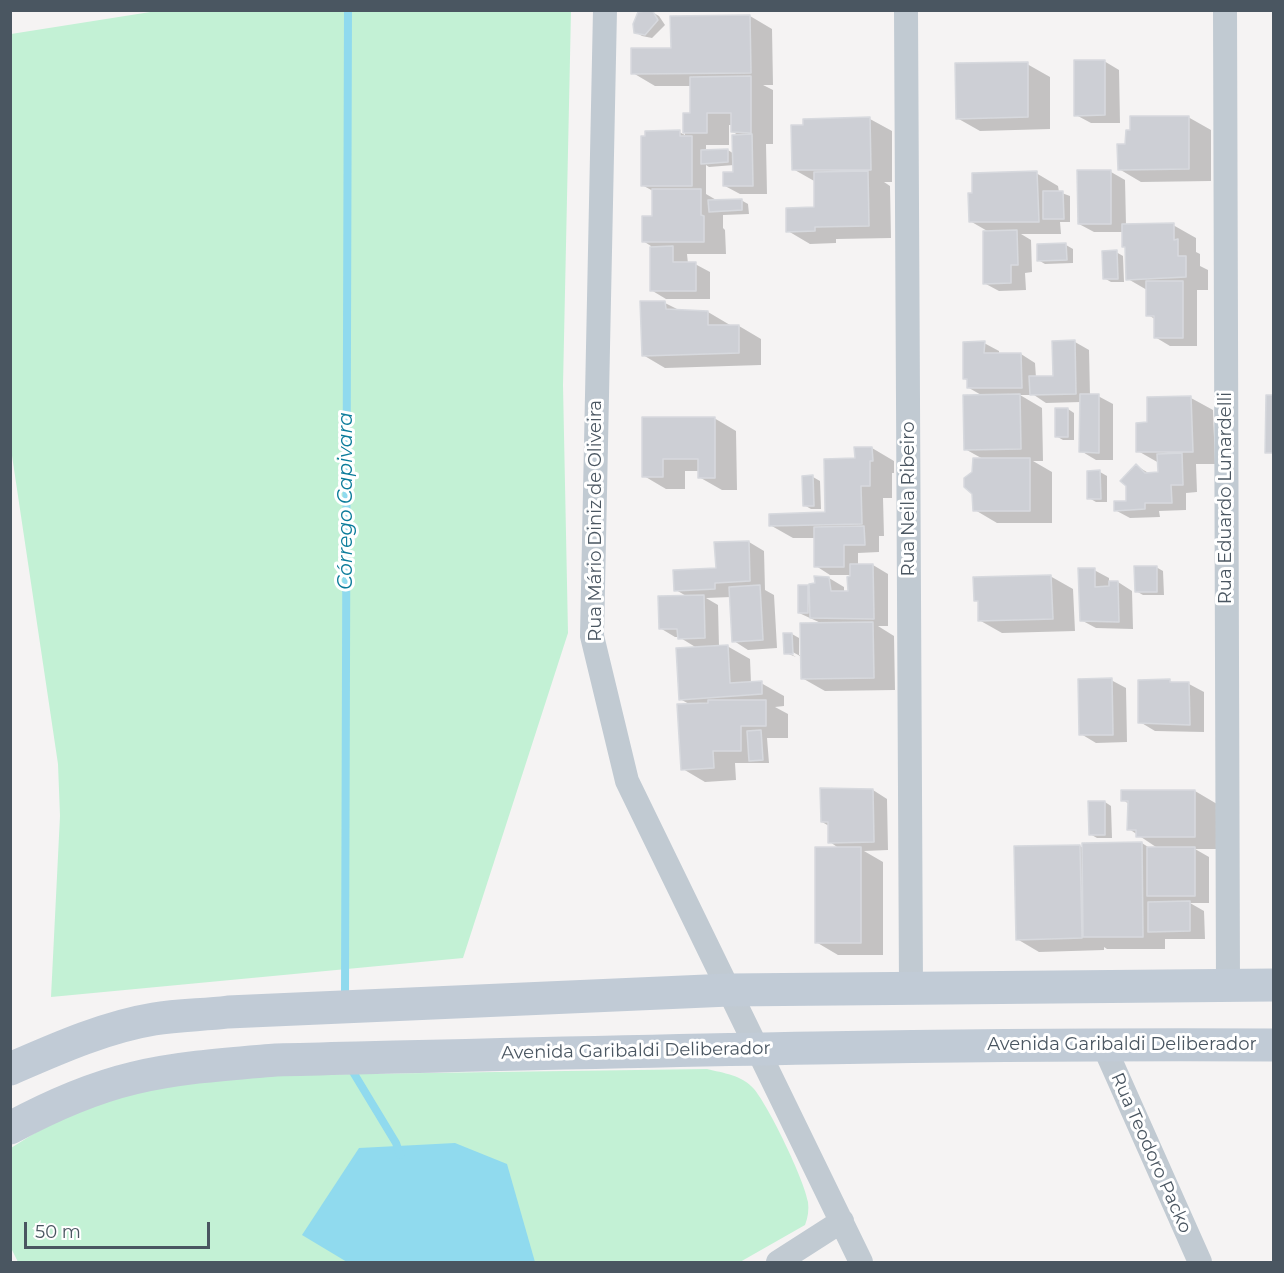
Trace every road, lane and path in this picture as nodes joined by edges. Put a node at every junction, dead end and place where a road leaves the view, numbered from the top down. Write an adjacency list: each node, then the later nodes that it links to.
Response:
1 (605, 10): 7 (street, Rua Mário Diniz de Oliveira)
2 (906, 10): 6 (street, Rua Neila Ribeiro)
3 (1225, 10): 5 (street, Rua Eduardo Lunardelli)
4 (1274, 985): 5 (street)
5 (1228, 986): 6 (street)
6 (911, 988): 7 (street)
7 (729, 990): 10 (street, Rua Mário Diniz de Oliveira); 11 (street)
8 (1103, 1044): 9 (street, Avenida Garibaldi Deliberador); 10 (street, Avenida Garibaldi Deliberador); 16 (street, Rua Teodoro Packo)
9 (1274, 1044)
10 (755, 1048): 12 (street, Avenida Garibaldi Deliberador); 13 (street, Rua Mário Diniz de Oliveira)
11 (10, 1070): 12 (street)
12 (20, 1123)
13 (842, 1221): 14 (street); 15 (street, Rua Mário Diniz de Oliveira)
14 (778, 1263)
15 (861, 1263)
16 (1200, 1263)

